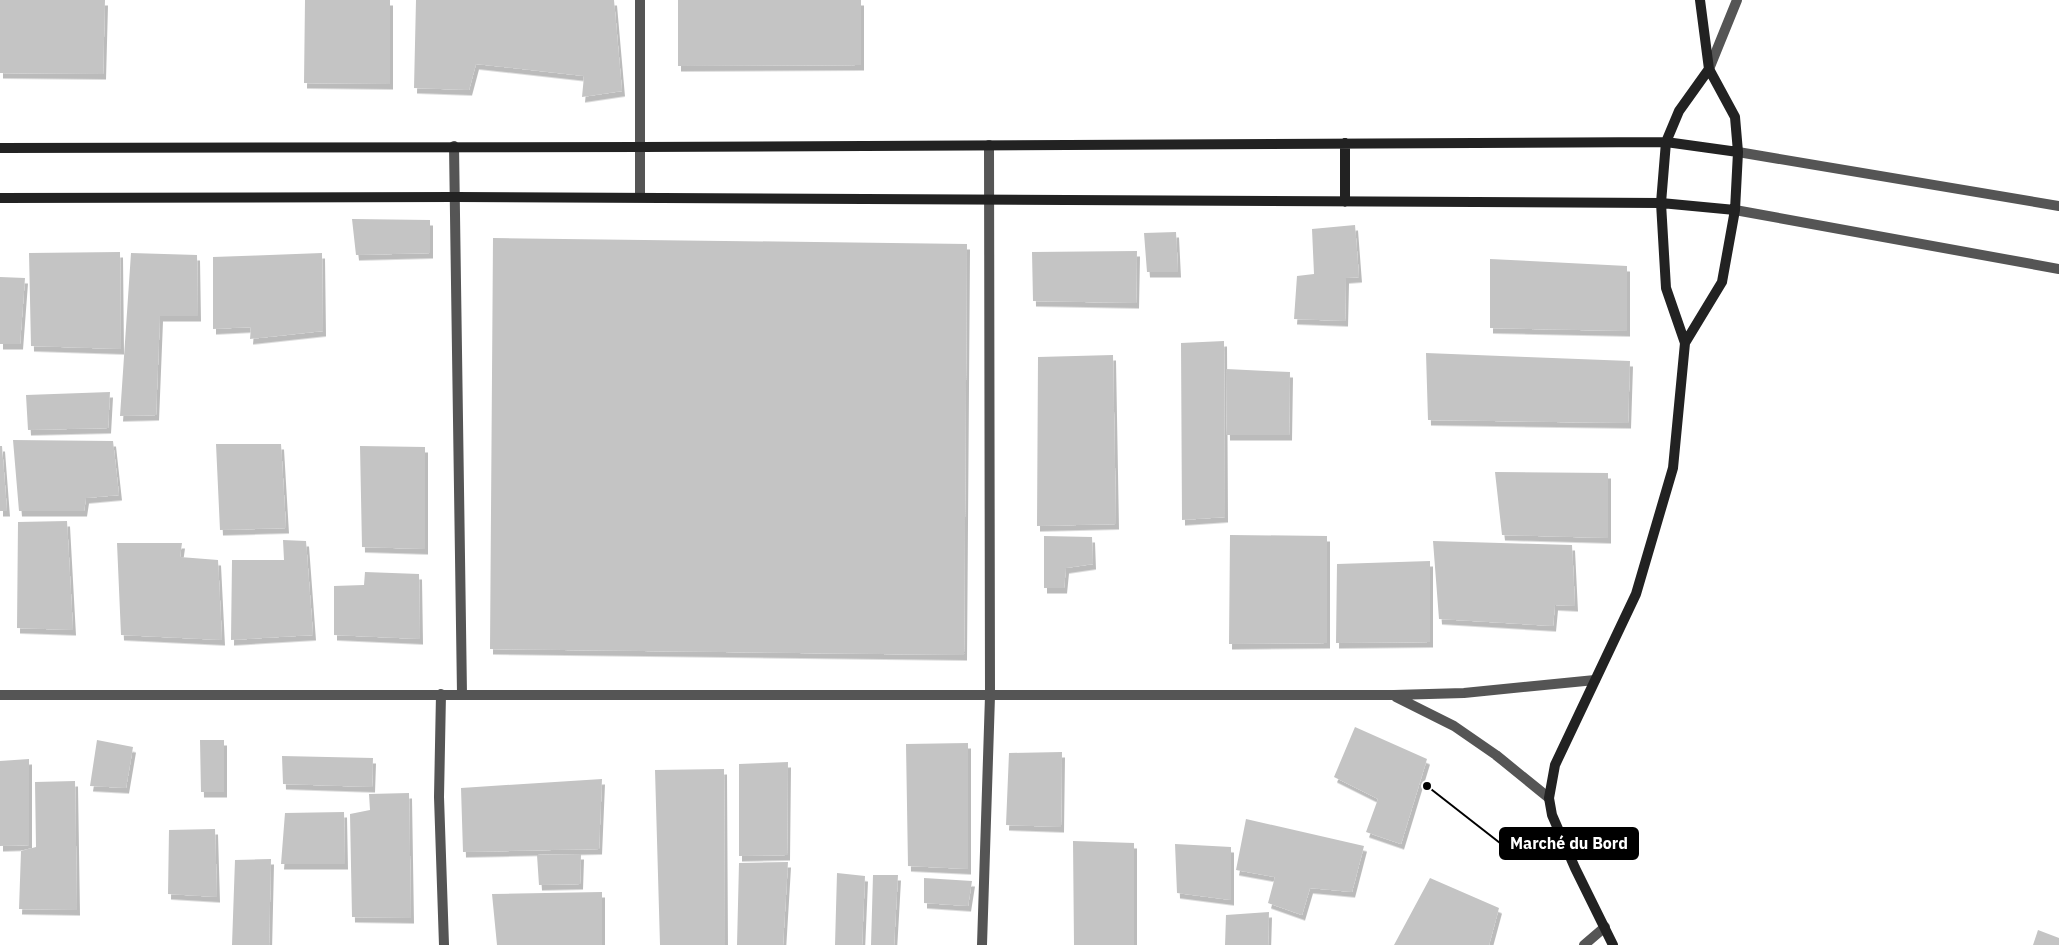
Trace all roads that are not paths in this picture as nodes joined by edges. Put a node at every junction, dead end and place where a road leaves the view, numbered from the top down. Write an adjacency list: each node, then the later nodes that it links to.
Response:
1 (640, 0): 9 (street)
2 (1700, 0): 4 (street)
3 (1737, 0): 4 (street)
4 (1709, 69): 5 (street); 11 (street)
5 (1666, 142): 6 (street); 11 (street); 17 (street)
6 (1345, 143): 7 (street); 16 (street)
7 (989, 145): 9 (street); 15 (street)
8 (454, 146): 9 (street); 10 (street); 12 (street)
9 (641, 147): 14 (street)
10 (0, 148)
11 (1738, 152): 18 (street); 19 (street)
12 (455, 197): 13 (street); 14 (street); 24 (street)
13 (0, 198)
14 (640, 198): 15 (street)
15 (989, 200): 16 (street); 27 (street)
16 (1345, 202): 17 (street)
17 (1661, 203): 19 (street); 21 (street)
18 (2059, 206)
19 (1735, 210): 20 (street); 21 (street)
20 (2059, 269)
21 (1685, 343): 22 (street)
22 (1596, 680): 26 (street); 28 (street)
23 (441, 694): 24 (street); 25 (street); 30 (street)
24 (462, 694): 27 (street)
25 (0, 695)
26 (1394, 695): 27 (street); 28 (street)
27 (990, 696): 31 (street)
28 (1549, 798): 29 (street)
29 (1605, 927): 32 (street); 33 (street)
30 (444, 945)
31 (982, 945)
32 (1584, 945)
33 (1613, 945)

